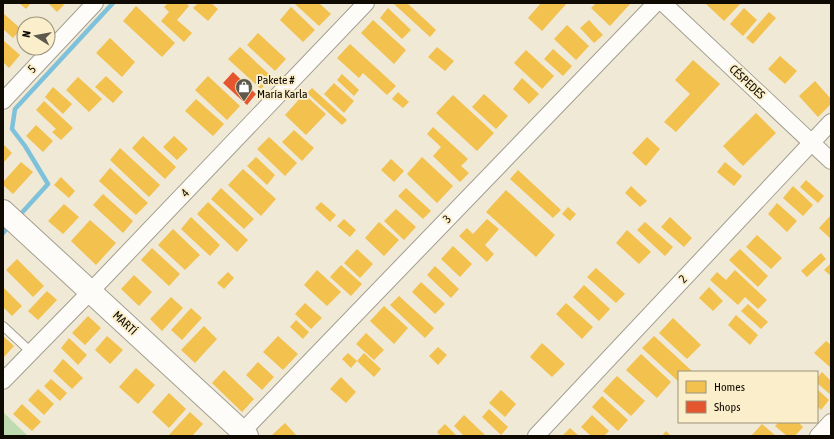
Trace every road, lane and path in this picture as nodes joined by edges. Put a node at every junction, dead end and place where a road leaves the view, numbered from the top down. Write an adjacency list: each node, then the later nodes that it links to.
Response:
1 (95, 3): 5 (street, 5)
2 (366, 3): 10 (street, 4)
3 (656, 3): 15 (street, 3)
4 (663, 3): 7 (street, CÉSPEDES)
5 (3, 101)
6 (831, 122): 7 (street, 2)
7 (812, 142): 8 (street, CÉSPEDES); 16 (street, 2)
8 (831, 161)
9 (10, 218): 10 (street, MARTÍ)
10 (91, 291): 12 (street, 4); 15 (street, MARTÍ)
11 (3, 326): 12 (lane)
12 (31, 352): 13 (street, 4)
13 (3, 381)
14 (831, 422): 17 (street)
15 (242, 435)
16 (536, 436)
17 (818, 436)

